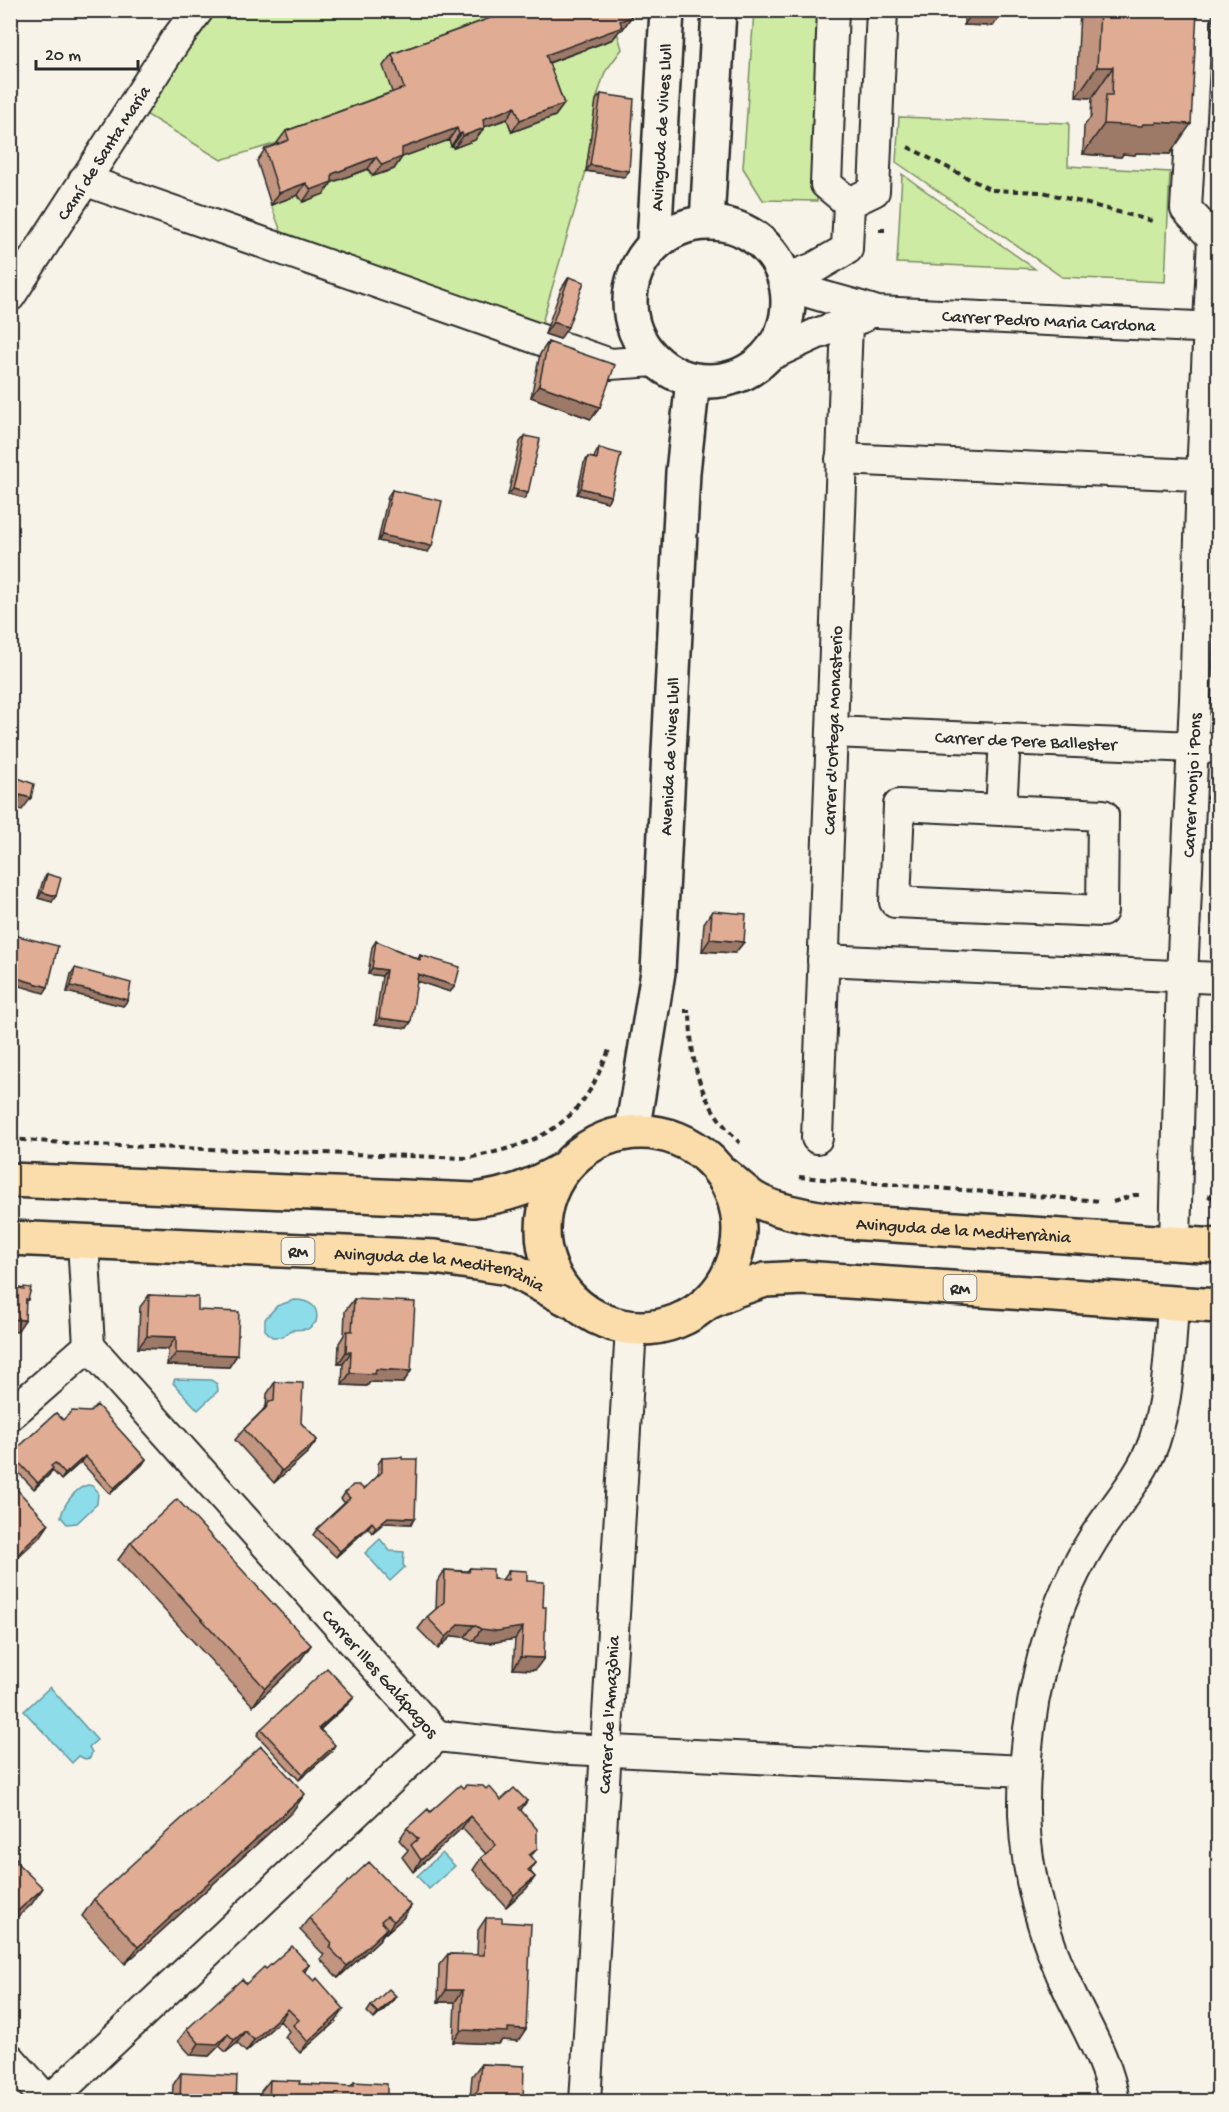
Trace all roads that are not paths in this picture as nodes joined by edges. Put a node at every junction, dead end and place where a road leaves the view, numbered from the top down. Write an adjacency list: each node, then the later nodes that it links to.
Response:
1 (198, 10): 7 (street, Camí de Santa Maria)
2 (667, 10): 11 (street, Avinguda de Vives Llull)
3 (719, 10): 9 (street)
4 (833, 10): 8 (street)
5 (882, 10): 8 (street)
6 (1197, 10): 10 (street)
7 (84, 180): 13 (street, Camí de Santa Maria); 18 (street)
8 (849, 203): 12 (street)
9 (707, 222): 11 (street); 12 (street)
10 (1216, 236): 16 (street, Carrer Monjo i Pons)
11 (654, 243): 18 (street)
12 (787, 282): 14 (street, Carrer Pedro Maria Cardona); 17 (street)
13 (10, 296)
14 (877, 312): 15 (street, Carrer Pedro Maria Cardona); 16 (street, Carrer Pedro Maria Cardona)
15 (846, 323): 17 (street, Carrer Pedro Maria Cardona); 20 (street, Carrer d'Ortega Monasterio)
16 (1214, 328): 21 (street, Carrer Monjo i Pons)
17 (764, 358): 19 (street)
18 (655, 362): 19 (street)
19 (693, 380): 29 (street, Avenida de Vives Llull)
20 (841, 459): 21 (street); 22 (street, Carrer d'Ortega Monasterio)
21 (1210, 475): 24 (street, Carrer Monjo i Pons)
22 (832, 732): 23 (street, Carrer de Pere Ballester); 26 (street, Carrer d'Ortega Monasterio)
23 (1005, 739): 24 (street, Carrer de Pere Ballester); 25 (street)
24 (1206, 747): 27 (street, Carrer Monjo i Pons)
25 (1001, 810): 25 (street)
26 (823, 960): 27 (street); 30 (street, Carrer d'Ortega Monasterio)
27 (1182, 976): 28 (street); 36 (street, Carrer Monjo i Pons)
28 (1218, 978)
29 (632, 1132): 31 (main road, RM); 32 (main road, RM)
30 (817, 1138)
31 (562, 1170): 33 (main road, RM); 39 (main road, RM)
32 (721, 1172): 36 (main road, Avinguda de la Mediterrània / RM); 40 (main road, RM)
33 (10, 1180)
34 (10, 1238): 35 (main road, Avinguda de la Mediterrània / RM)
35 (83, 1241): 39 (main road, Avinguda de la Mediterrània / RM); 43 (street)
36 (1175, 1243): 37 (main road, Avinguda de la Mediterrània / RM)
37 (1218, 1246)
38 (1173, 1303): 40 (main road, RM); 41 (main road, RM); 47 (street)
39 (576, 1304): 42 (main road, RM)
40 (706, 1304): 42 (main road, RM)
41 (1218, 1306)
42 (631, 1328): 46 (street, Carrer de l'Amazònia)
43 (89, 1346): 44 (street); 45 (street, Carrer Illes Galápagos)
44 (10, 1415)
45 (437, 1736): 46 (street); 49 (street, Carrer Illes Galápagos)
46 (606, 1750): 47 (street); 50 (street, Carrer de l'Amazònia)
47 (1025, 1771): 51 (street)
48 (10, 2059): 49 (street, Carrer Illes Galápagos)
49 (48, 2102)
50 (585, 2102)
51 (1114, 2102)

